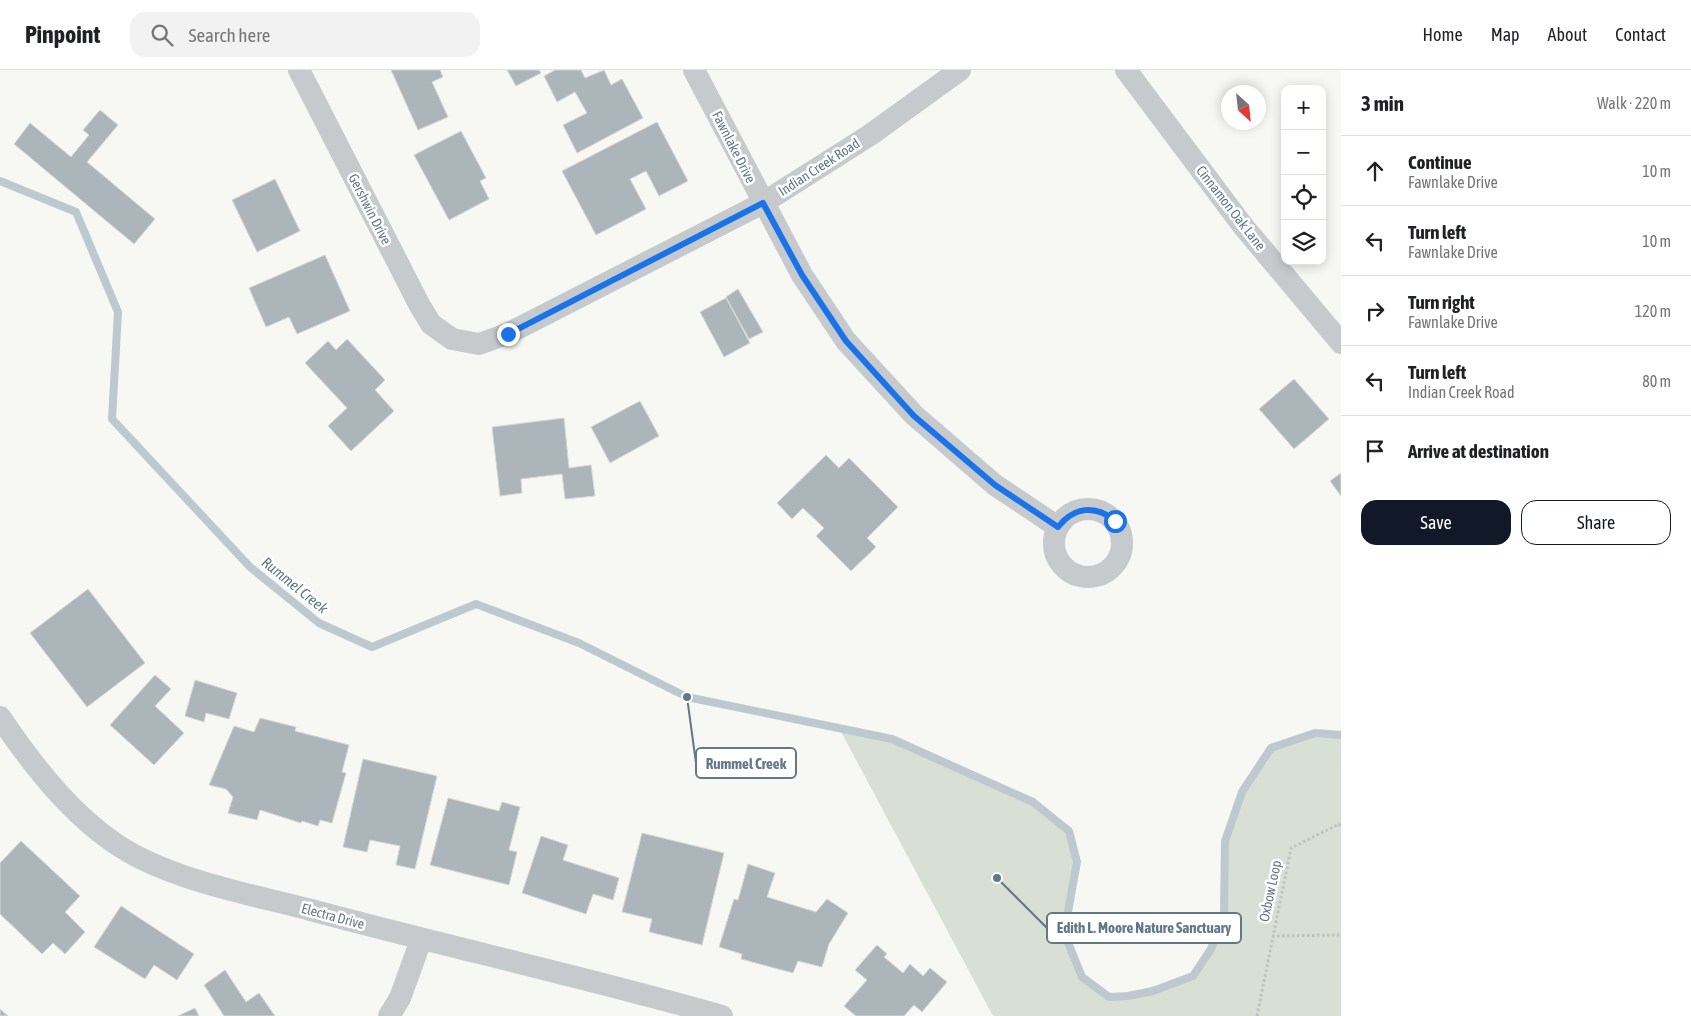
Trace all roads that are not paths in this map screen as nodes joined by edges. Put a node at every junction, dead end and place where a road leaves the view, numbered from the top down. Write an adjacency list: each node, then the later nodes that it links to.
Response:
1 (299, 70): 6 (street, Gershwin Drive)
2 (694, 70): 5 (street, Fawnlake Drive)
3 (960, 70): 5 (street, Indian Creek Road)
4 (1126, 70): 7 (street, Cinnamon Oak Lane)
5 (763, 203): 6 (street, Indian Creek Road); 8 (street, Fawnlake Drive)
6 (452, 339)
7 (1341, 343)
8 (1058, 527)
9 (0, 717): 10 (street, Electra Drive)
10 (420, 940): 11 (street); 12 (street, Electra Drive)
11 (389, 1016)
12 (722, 1016)

